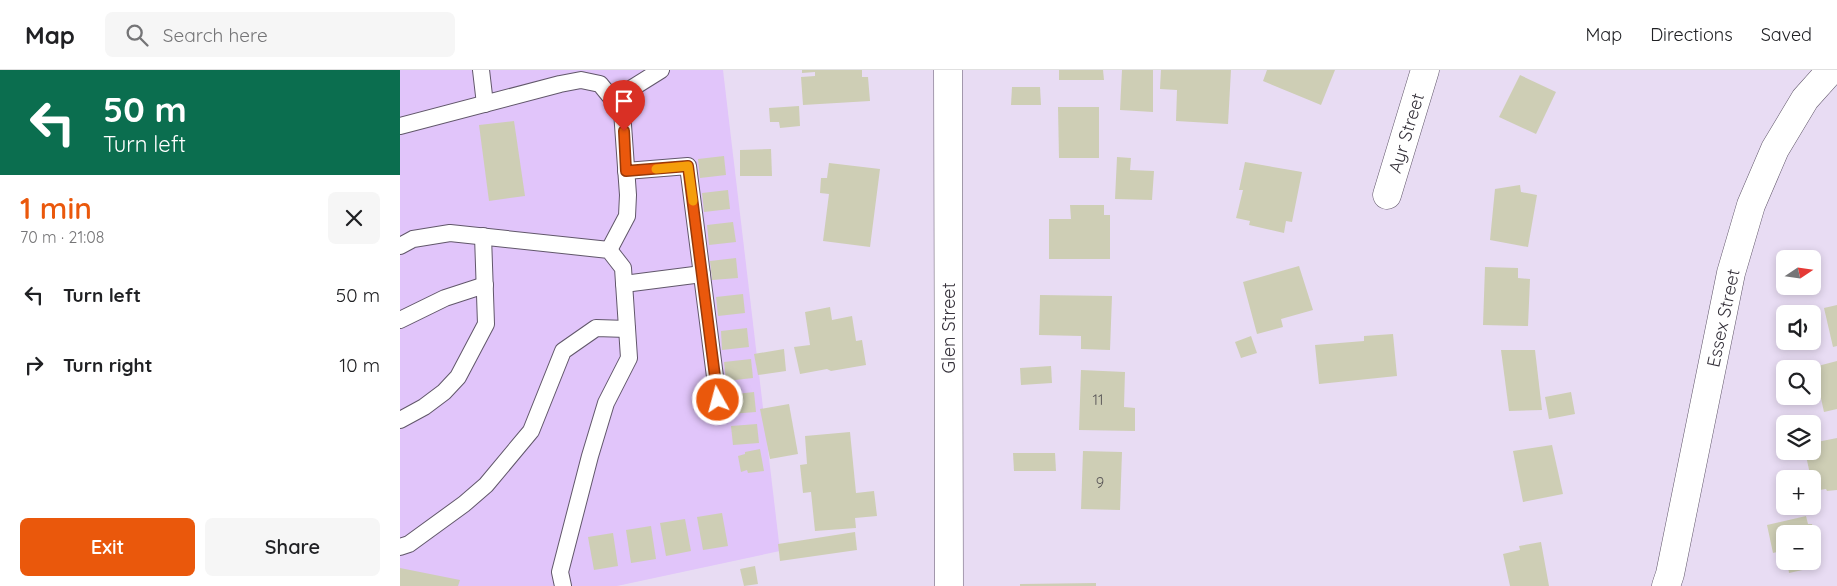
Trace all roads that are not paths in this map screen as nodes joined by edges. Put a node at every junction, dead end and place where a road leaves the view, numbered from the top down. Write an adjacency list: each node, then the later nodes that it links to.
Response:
1 (481, 70): 7 (lane)
2 (661, 70): 6 (lane)
3 (948, 70): 23 (street, Glen Street)
4 (1425, 70): 10 (street, Ayr Street)
5 (1831, 70): 24 (street, Essex Street)
6 (613, 100): 7 (lane); 9 (lane)
7 (485, 104): 8 (lane)
8 (400, 126)
9 (626, 171): 13 (lane); 14 (lane)
10 (1387, 195)
11 (483, 236): 12 (lane); 13 (lane); 16 (lane)
12 (400, 246)
13 (610, 250): 15 (lane)
14 (702, 274): 15 (lane); 19 (lane)
15 (624, 284): 18 (lane)
16 (484, 285): 17 (lane); 20 (lane)
17 (400, 320)
18 (627, 329): 21 (lane); 22 (lane)
19 (718, 400)
20 (400, 420)
21 (400, 547)
22 (563, 586)
23 (949, 586)
24 (1666, 586)

